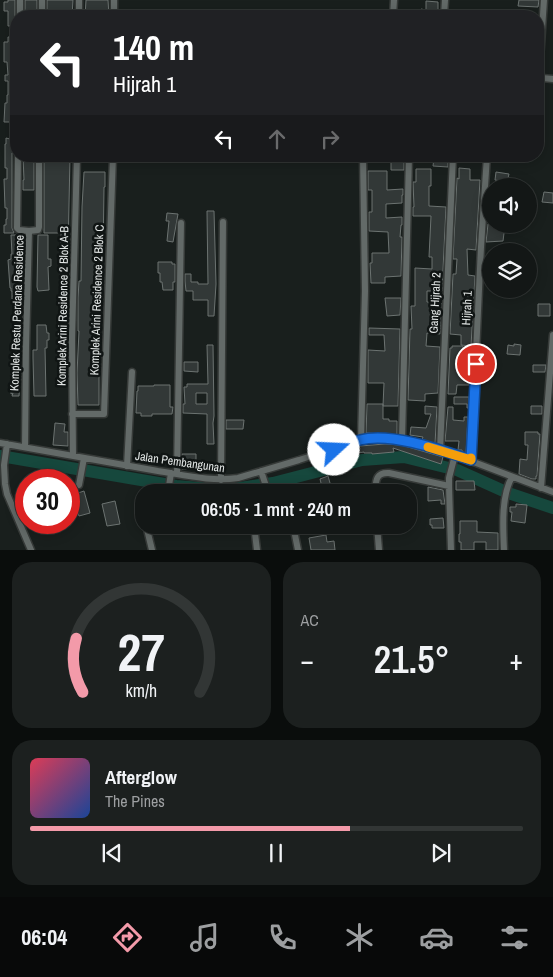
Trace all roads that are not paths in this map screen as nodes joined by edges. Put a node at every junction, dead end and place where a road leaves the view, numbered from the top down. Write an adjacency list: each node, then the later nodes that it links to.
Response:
1 (18, 162): 11 (street)
2 (39, 162): 11 (street, Komplek Restu Perdana Residence)
3 (77, 162): 14 (street, Komplek Arini Residence 2 Blok A-B)
4 (114, 162): 14 (street, Komplek Arini Residence 2 Blok C)
5 (364, 162): 15 (street)
6 (409, 162): 16 (street)
7 (452, 162): 19 (street, Gang Hijrah 2)
8 (487, 162): 23 (street, Hijrah 1)
9 (223, 222): 28 (street)
10 (181, 223): 25 (street)
11 (29, 231): 18 (street, Komplek Restu Perdana Residence)
12 (553, 335): 34 (street)
13 (132, 372): 24 (street)
14 (72, 414): 21 (street, Komplek Arini Residence 2 Blok A-B)
15 (361, 440): 16 (street, Jalan Pembangunan); 26 (street, Jalan Pembangunan)
16 (402, 440): 19 (street, Jalan Pembangunan)
17 (4, 446): 18 (street, Jalan Pembangunan); 40 (street)
18 (25, 448): 21 (street, Jalan Pembangunan)
19 (440, 450): 20 (street, Jalan Pembangunan)
20 (456, 455): 23 (street, Jalan Pembangunan); 33 (street)
21 (73, 456): 22 (street, Jalan Pembangunan)
22 (84, 458): 24 (street, Jalan Pembangunan); 27 (street)
23 (471, 460): 29 (street, Jalan Pembangunan)
24 (127, 466): 25 (street, Jalan Pembangunan)
25 (173, 474): 28 (street, Jalan Pembangunan); 30 (street)
26 (262, 474): 28 (street, Jalan Pembangunan); 31 (street)
27 (80, 480)
28 (221, 480)
29 (510, 480): 34 (street, Jalan Pembangunan); 46 (street)
30 (170, 484)
31 (266, 484)
32 (376, 484): 33 (street)
33 (449, 486): 45 (street)
34 (541, 488): 35 (street, Jalan Pembangunan)
35 (553, 492)
36 (148, 534): 41 (street)
37 (255, 534): 42 (street)
38 (295, 534): 43 (street)
39 (378, 534): 44 (street)
40 (31, 550)
41 (152, 550)
42 (257, 550)
43 (298, 550)
44 (379, 550)
45 (451, 550)
46 (504, 550)

